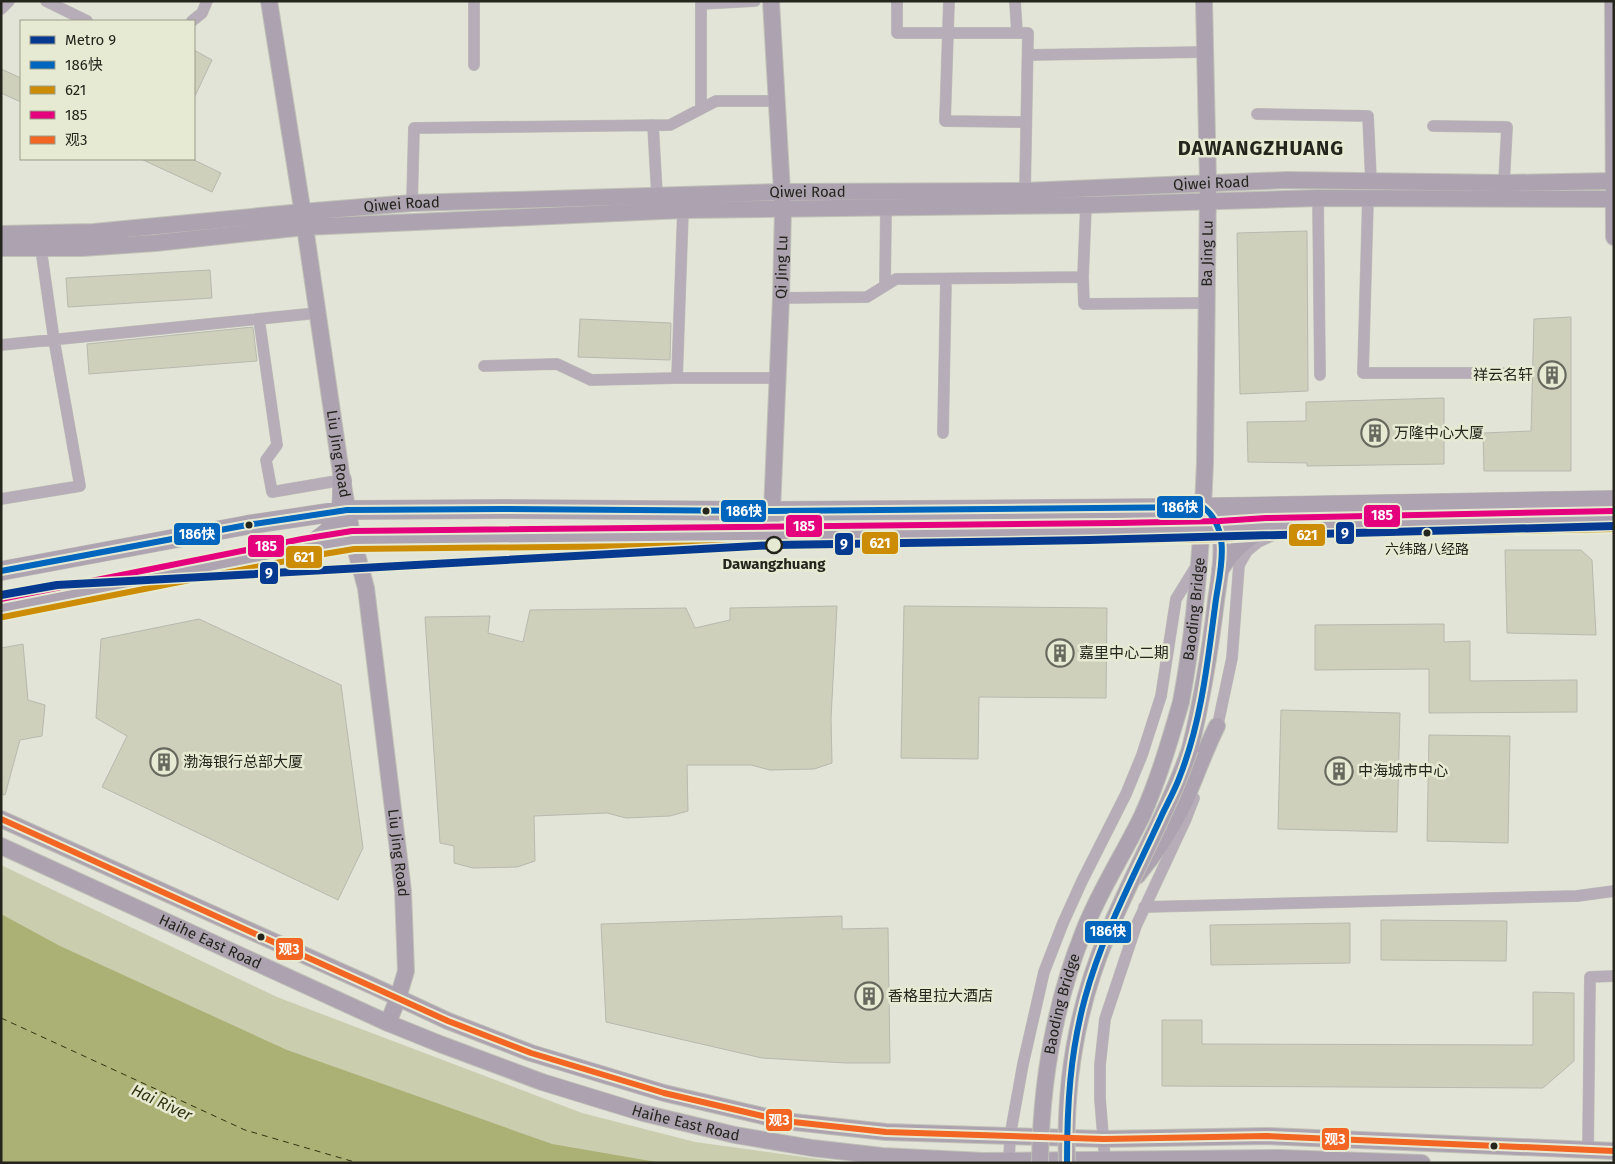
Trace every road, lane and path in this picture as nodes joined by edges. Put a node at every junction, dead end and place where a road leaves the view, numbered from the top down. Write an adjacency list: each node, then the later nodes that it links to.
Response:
1 (9, 1): 13 (street)
2 (46, 1): 14 (street)
3 (207, 1): 15 (street)
4 (268, 1): 43 (main road)
5 (474, 1): 20 (street)
6 (755, 1): 22 (street)
7 (771, 1): 21 (main road, Qi Jing Lu)
8 (897, 1): 16 (street)
9 (949, 1): 16 (street)
10 (1015, 1): 17 (street)
11 (1204, 1): 18 (main road, Ba Jing Lu)
12 (1613, 1): 28 (main road)
13 (1, 9)
14 (85, 20)
15 (193, 20)
16 (948, 33): 17 (street); 24 (street)
17 (1017, 34): 19 (street)
18 (1204, 52): 19 (street); 29 (main road, Ba Jing Lu)
19 (1028, 55): 24 (street)
20 (474, 65)
21 (777, 101): 22 (street); 32 (main road, Qi Jing Lu)
22 (701, 109): 25 (street)
23 (1257, 114): 27 (street)
24 (1026, 122): 31 (street)
25 (653, 125): 33 (street); 38 (street)
26 (1433, 126): 30 (street)
27 (1371, 180): 29 (main road, Qiwei Road); 30 (main road, Qiwei Road)
28 (1613, 181): 30 (main road, Qiwei Road); 36 (main road)
29 (1208, 182): 31 (main road, Qiwei Road); 37 (main road, Ba Jing Lu)
30 (1504, 183)
31 (1025, 191): 32 (main road, Qiwei Road)
32 (782, 192): 33 (main road, Qiwei Road); 41 (main road, Qi Jing Lu)
33 (658, 195): 38 (main road, Qiwei Road)
34 (1318, 198): 35 (main road, Qiwei Road); 37 (main road, Qiwei Road); 59 (street)
35 (1368, 198): 36 (main road, Qiwei Road); 58 (street)
36 (1613, 199): 45 (main road)
37 (1207, 202): 39 (main road, Qiwei Road); 52 (main road, Ba Jing Lu)
38 (412, 203): 43 (main road, Qiwei Road)
39 (1086, 205): 40 (main road, Qiwei Road); 48 (street)
40 (886, 208): 41 (main road, Qiwei Road); 50 (street)
41 (783, 209): 42 (main road, Qiwei Road); 51 (main road, Qi Jing Lu)
42 (683, 210): 43 (main road, Qiwei Road); 60 (street)
43 (301, 222): 44 (main road, Qiwei Road); 47 (main road, Qiwei Road); 53 (main road, Liu Jing Road)
44 (1, 234)
45 (1614, 237)
46 (1, 248): 47 (main road, Qiwei Road)
47 (41, 249): 55 (street)
48 (1083, 277): 49 (street); 52 (street)
49 (946, 278): 50 (street); 62 (street)
50 (886, 286): 51 (street)
51 (781, 298): 61 (main road, Qi Jing Lu)
52 (1206, 303): 66 (main road, Ba Jing Lu)
53 (317, 313): 54 (street); 63 (main road, Liu Jing Road)
54 (258, 319): 55 (street); 63 (street)
55 (54, 340): 56 (street); 64 (street)
56 (1, 345)
57 (484, 366): 60 (street)
58 (1502, 374)
59 (1320, 375)
60 (677, 378): 61 (street)
61 (778, 378): 68 (main road, Qi Jing Lu)
62 (943, 434)
63 (342, 480): 67 (main road)
64 (1, 499)
65 (1614, 500): 66 (main road)
66 (1203, 506): 68 (main road); 72 (main road, Baoding Bridge); 73 (main road)
67 (344, 510): 68 (main road); 75 (main road, Liu Jing Road); 76 (main road); 78 (main road)
68 (772, 511): 74 (main road, Qi Jing Lu)
69 (1614, 520): 70 (main road)
70 (1295, 526): 71 (main road); 81 (street)
71 (1266, 527): 73 (main road); 79 (main road)
72 (1201, 530): 73 (main road); 74 (main road); 77 (main road, Baoding Bridge)
73 (1220, 530): 79 (main road, Baoding Bridge)
74 (771, 535): 75 (main road)
75 (353, 540): 76 (main road); 88 (main road, Liu Jing Road)
76 (304, 548): 80 (main road)
77 (1199, 561): 90 (street); 96 (main road, Baoding Bridge, bridge)
78 (1, 571)
79 (1220, 571): 82 (main road, Baoding Bridge)
80 (1, 608)
81 (1217, 726): 82 (main road); 86 (street)
82 (1197, 751): 97 (main road, Baoding Bridge, bridge)
83 (1, 819): 88 (main road, Haihe East Road)
84 (1, 846): 89 (main road, Haihe East Road)
85 (1614, 892): 86 (street)
86 (1144, 907): 91 (street)
87 (1614, 976): 92 (street)
88 (398, 998): 89 (main road, Liu Jing Road); 90 (main road, Haihe East Road)
89 (388, 1023): 95 (main road, Haihe East Road)
90 (1010, 1136): 91 (main road, Haihe East Road); 95 (street)
91 (1104, 1139): 92 (main road, Haihe East Road); 94 (street)
92 (1588, 1151): 93 (main road, Haihe East Road)
93 (1614, 1151)
94 (1105, 1160): 95 (main road, Haihe East Road); 98 (main road, Haihe East Road)
95 (1009, 1162)
96 (1040, 1163)
97 (1067, 1163)
98 (1422, 1163)

